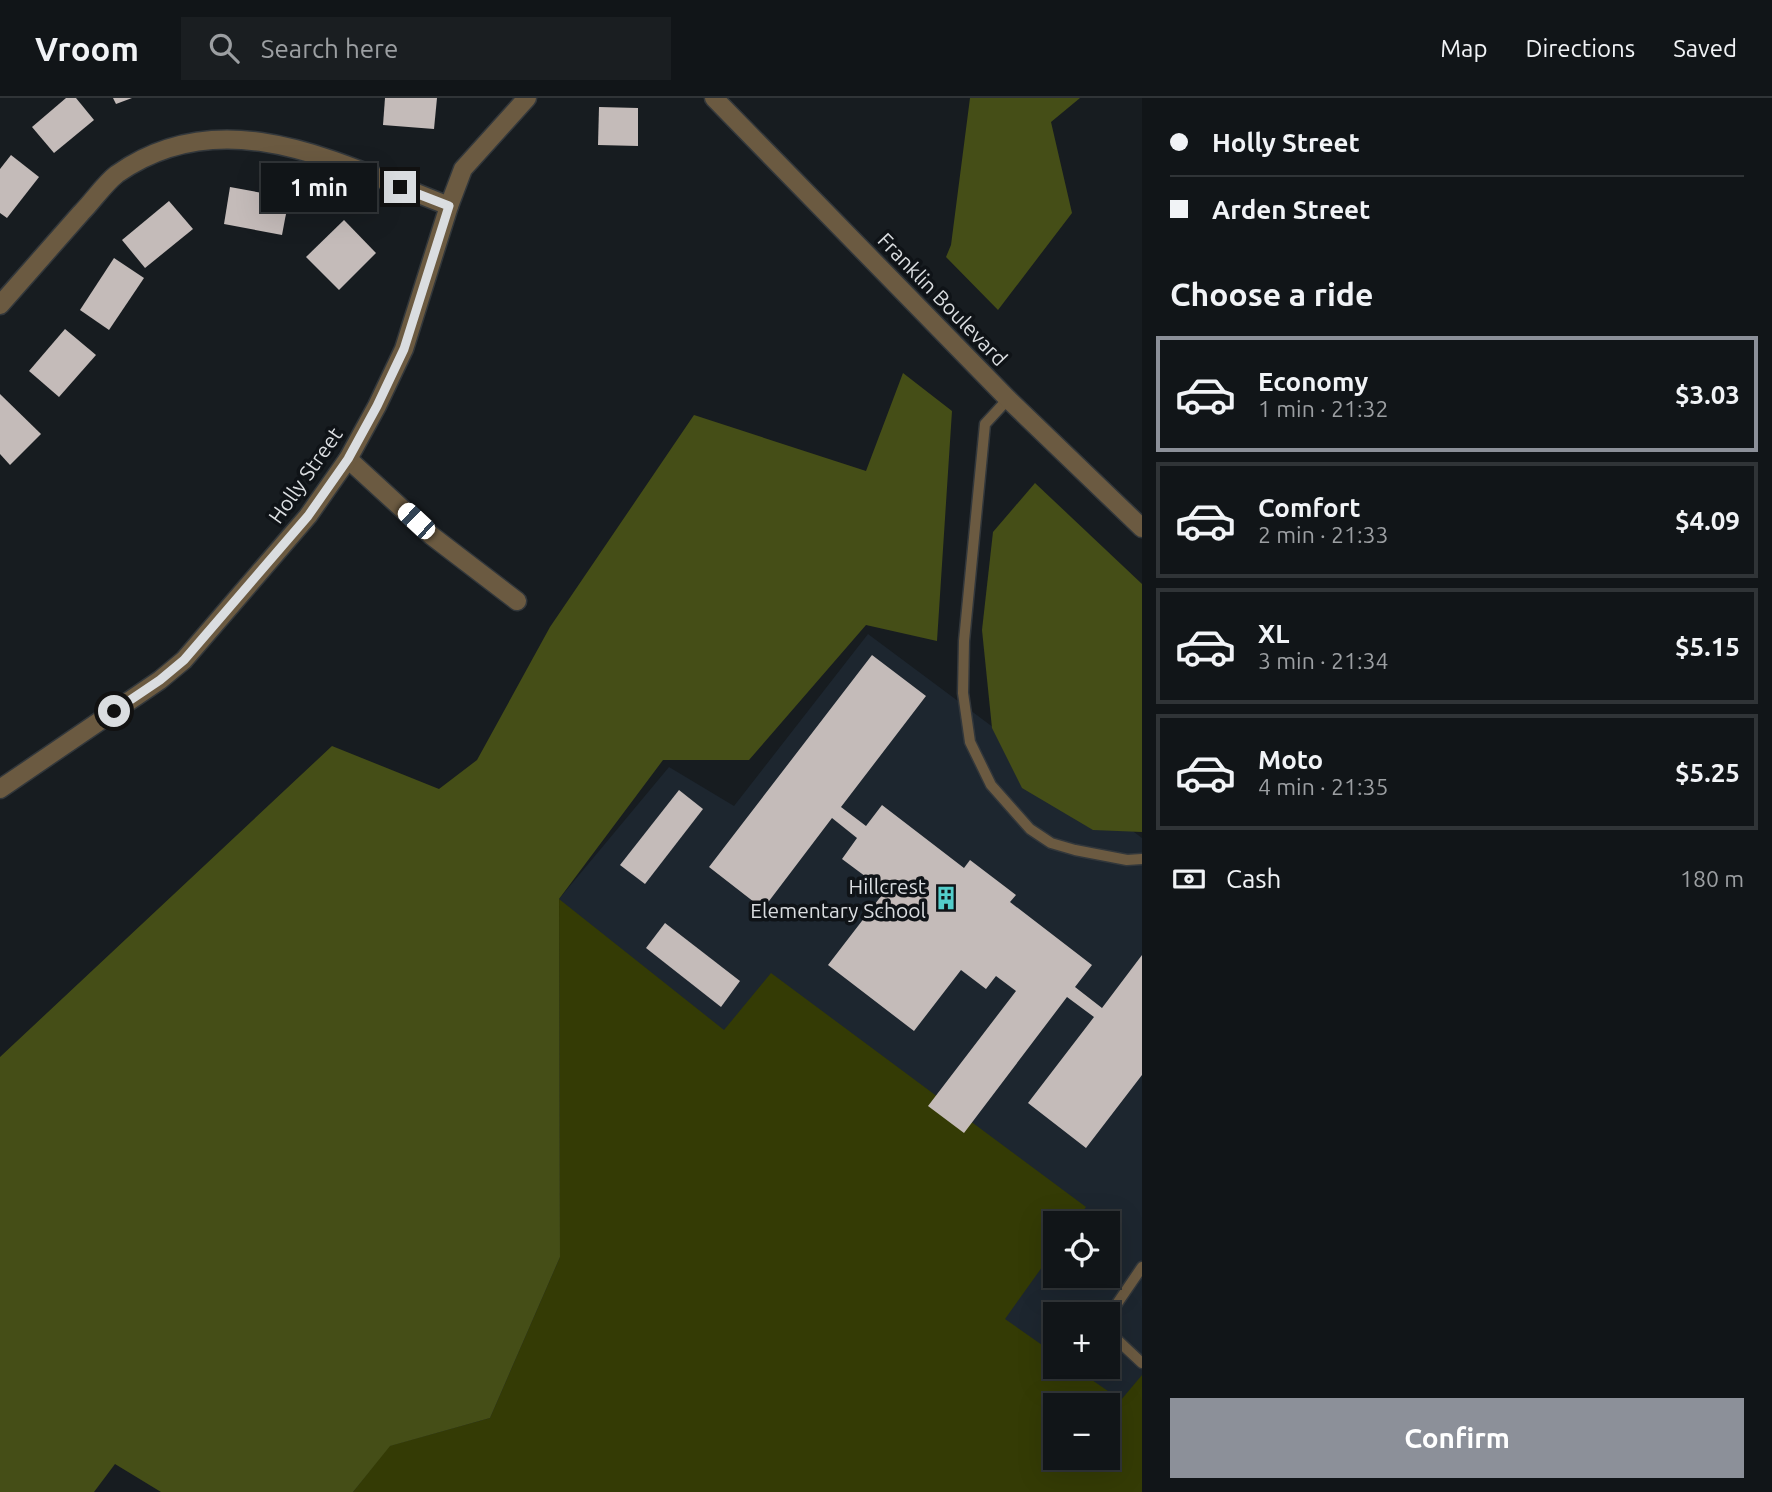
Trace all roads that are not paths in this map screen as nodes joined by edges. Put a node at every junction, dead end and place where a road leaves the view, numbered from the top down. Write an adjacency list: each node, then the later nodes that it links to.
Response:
1 (527, 98): 3 (street, Holly Street)
2 (714, 98): 5 (street, Franklin Boulevard)
3 (449, 206): 4 (street); 6 (street, Holly Street)
4 (0, 305)
5 (1008, 399): 7 (street, Franklin Boulevard); 10 (lane)
6 (348, 459): 8 (street); 9 (street, Holly Street)
7 (1142, 528)
8 (517, 601)
9 (0, 789)
10 (1142, 859)
11 (1142, 1267): 12 (lane)
12 (1142, 1363)

